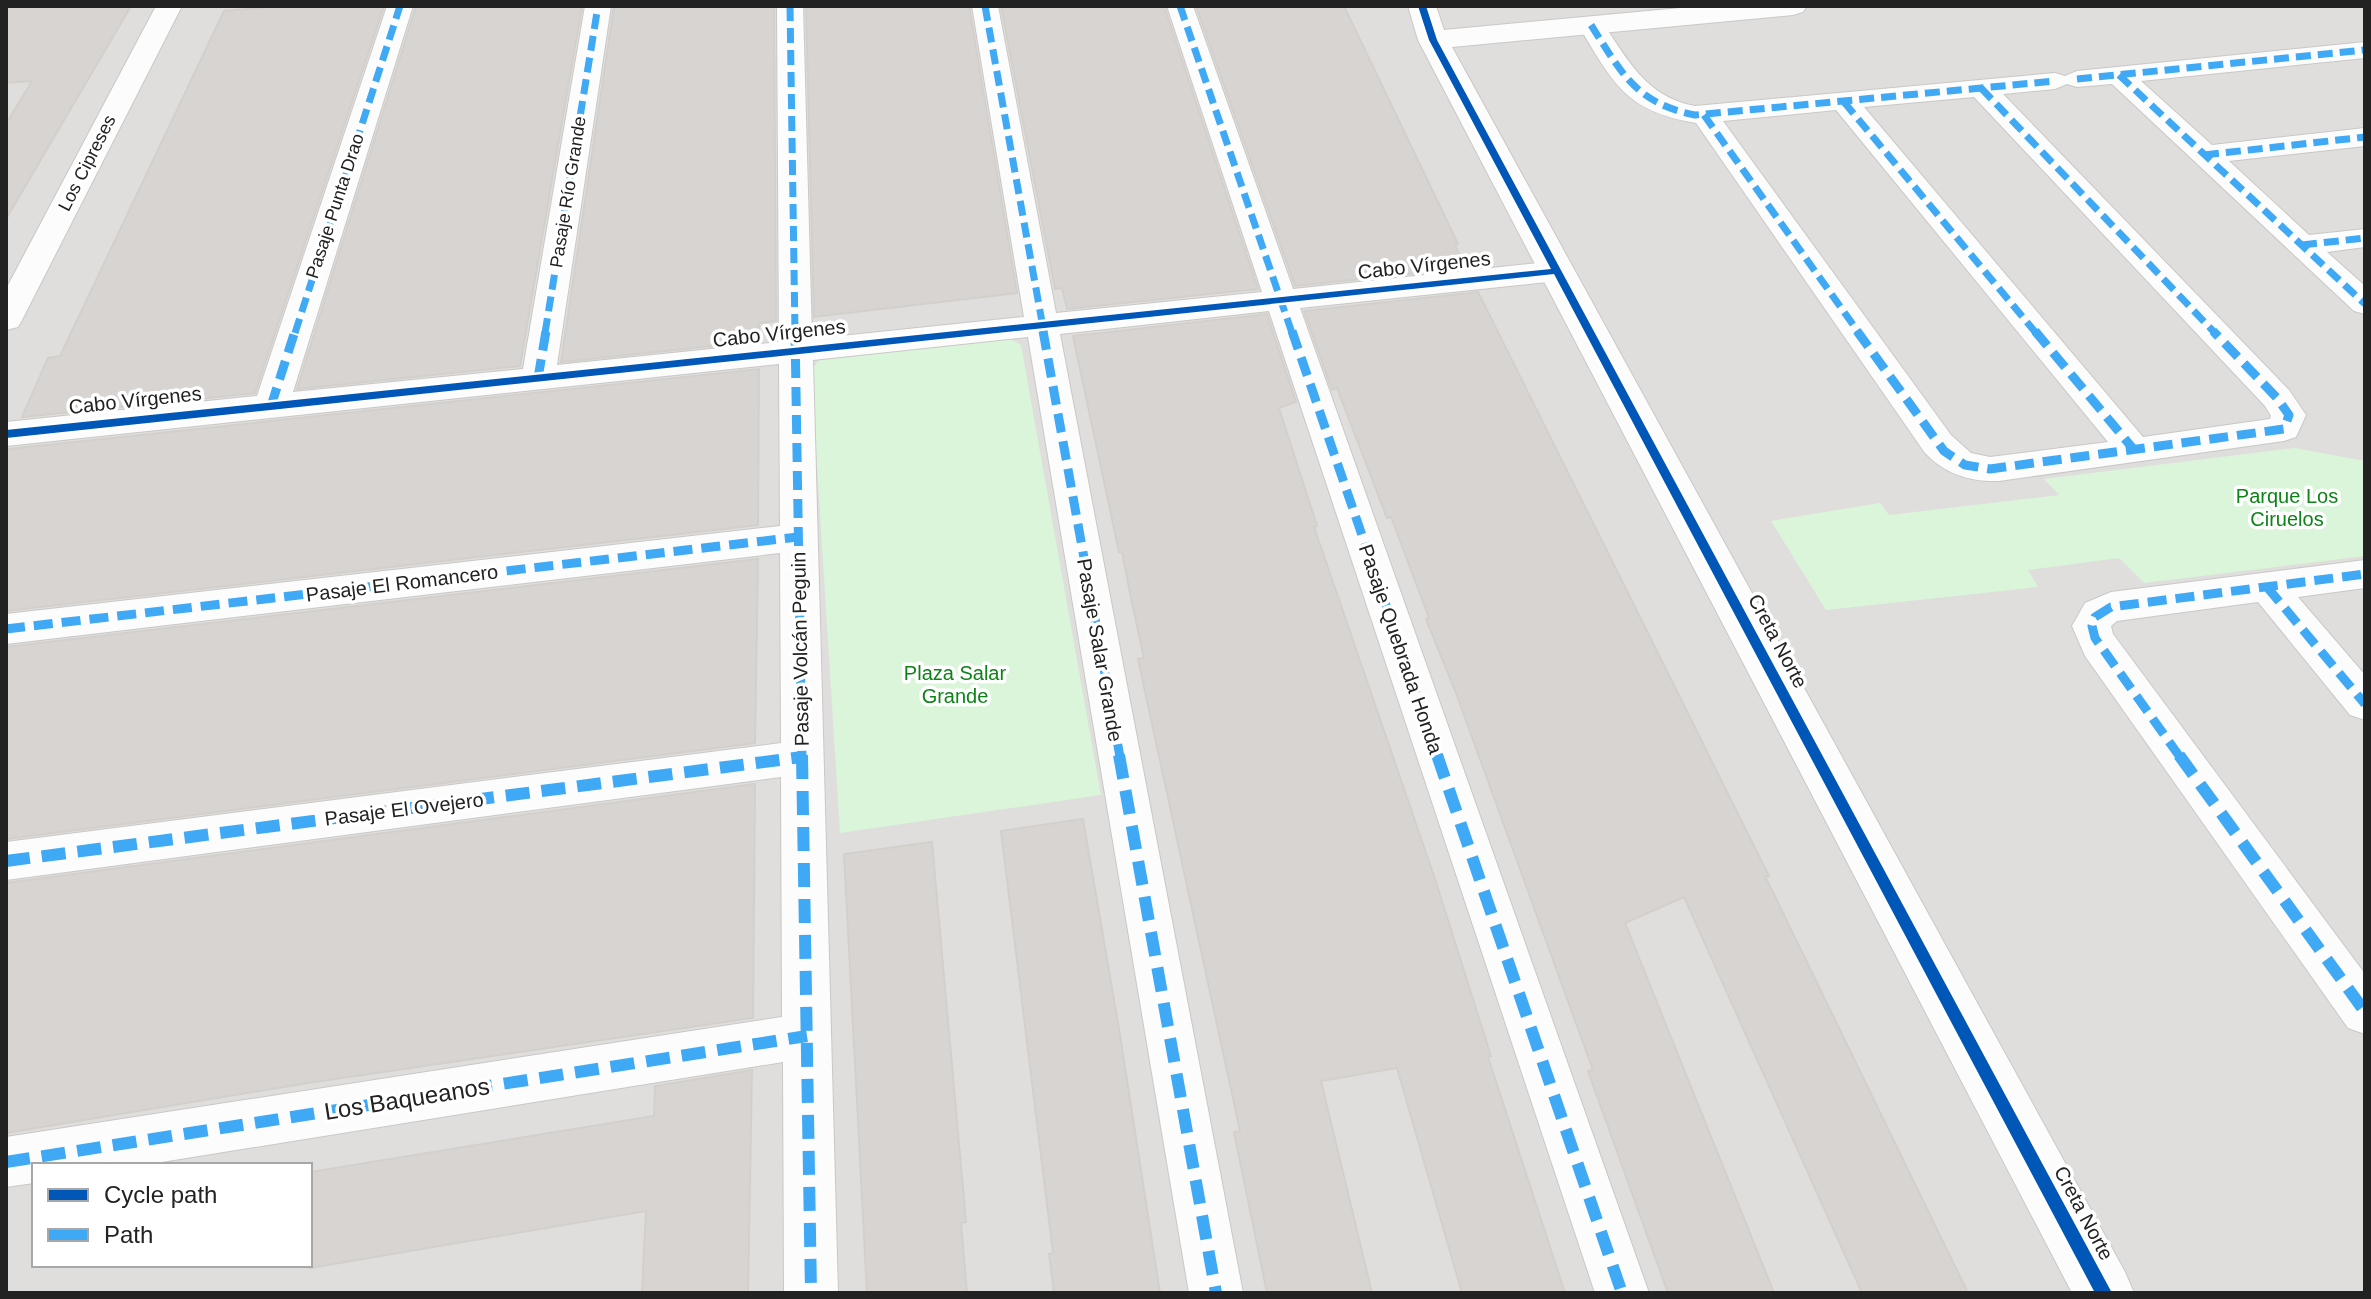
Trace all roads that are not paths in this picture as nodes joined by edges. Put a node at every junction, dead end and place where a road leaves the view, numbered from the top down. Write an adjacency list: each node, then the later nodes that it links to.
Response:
1 (169, 6): 22 (street, Los Cipreses)
2 (400, 6): 26 (street, Pasaje Punta Drao)
3 (598, 6): 25 (street, Pasaje Río Grande)
4 (790, 6): 24 (street, Pasaje Volcán Peguin)
5 (985, 6): 23 (street, Pasaje Salar Grande)
6 (1180, 6): 20 (street, Pasaje Quebrada Honda)
7 (1793, 6): 9 (street)
8 (1427, 23): 9 (street); 19 (street, Creta Norte)
9 (1591, 25): 14 (street)
10 (2365, 50): 11 (street)
11 (2119, 75): 12 (street); 16 (street)
12 (1981, 88): 13 (street); 28 (street)
13 (1844, 102): 14 (street); 28 (street)
14 (1704, 115): 28 (street)
15 (2365, 137): 16 (street)
16 (2204, 155): 18 (street)
17 (2365, 238): 18 (street)
18 (2302, 245): 21 (street)
19 (1557, 271): 20 (street, Cabo Vírgenes); 42 (street, Creta Norte)
20 (1281, 300): 23 (street, Cabo Vírgenes); 41 (street, Pasaje Quebrada Honda)
21 (2365, 304)
22 (6, 320)
23 (1043, 325): 24 (street, Cabo Vírgenes); 40 (street, Pasaje Salar Grande)
24 (795, 351): 25 (street, Cabo Vírgenes); 29 (street, Pasaje Volcán Peguin)
25 (538, 378): 26 (street, Cabo Vírgenes)
26 (271, 406): 27 (street, Cabo Vírgenes)
27 (6, 434)
28 (2135, 451)
29 (798, 537): 32 (street, Pasaje El Romancero); 34 (street, Pasaje Volcán Peguin)
30 (2365, 574): 31 (street)
31 (2267, 587): 33 (street); 36 (street)
32 (6, 629)
33 (2365, 704)
34 (802, 757): 35 (street, Pasaje El Ovejero); 37 (street, Pasaje Volcán Peguin)
35 (6, 861)
36 (2365, 1012)
37 (807, 1036): 38 (street, Los Baqueanos); 39 (street, Pasaje Volcán Peguin)
38 (6, 1162)
39 (811, 1293)
40 (1216, 1293)
41 (1622, 1293)
42 (2104, 1293)

